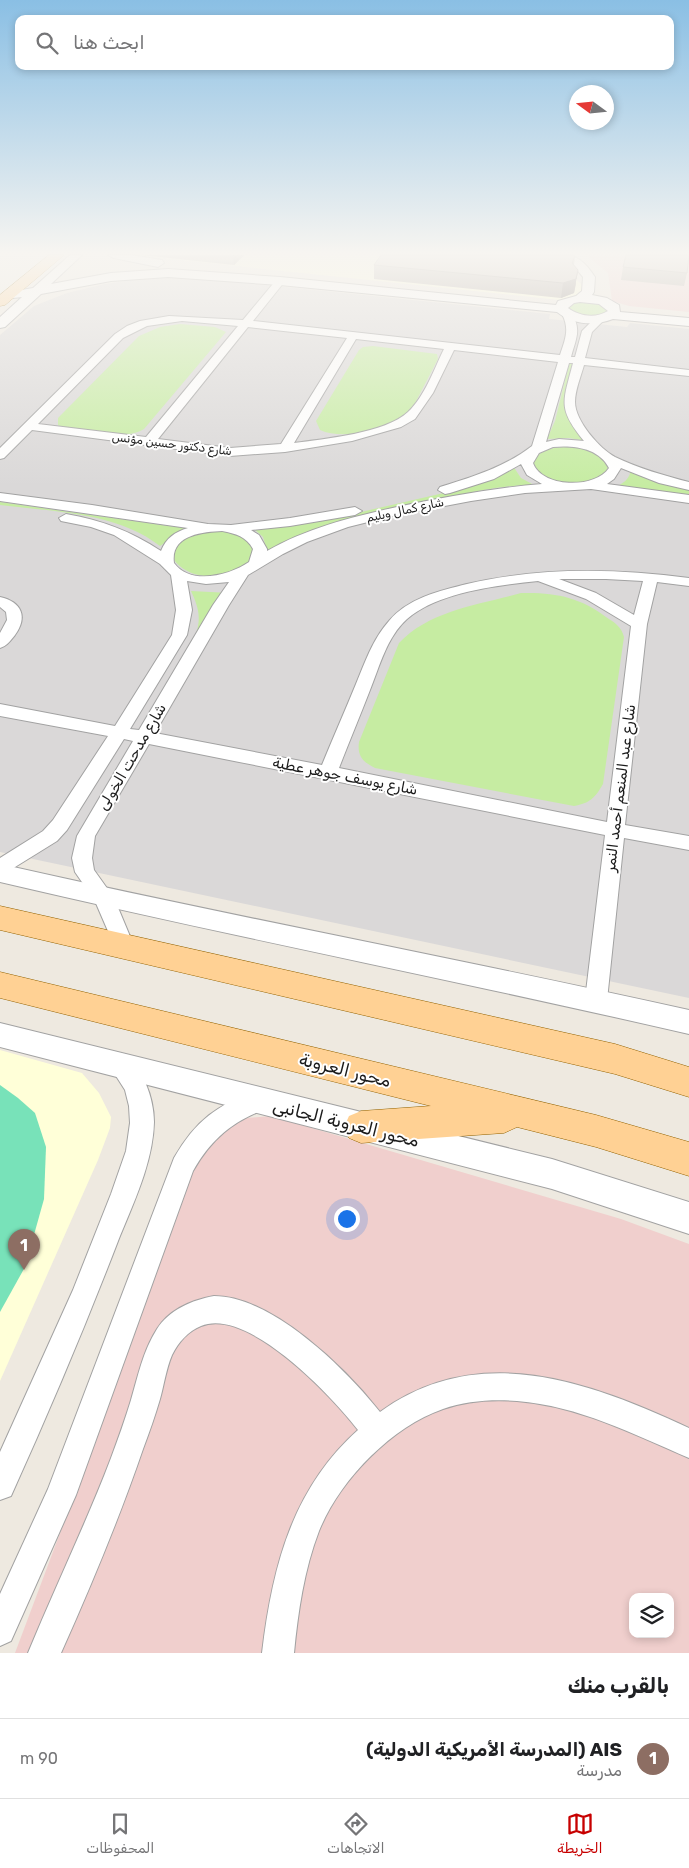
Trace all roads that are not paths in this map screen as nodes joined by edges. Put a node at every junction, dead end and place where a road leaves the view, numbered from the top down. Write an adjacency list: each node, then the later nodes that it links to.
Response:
1 (124, 332): 15 (street)
2 (239, 332): 16 (street)
3 (319, 332): 6 (street)
4 (572, 332): 8 (street)
5 (587, 332): 11 (street)
6 (353, 336): 7 (street); 17 (street)
7 (450, 347): 9 (street); 17 (street, شارع دكتور حسين مؤنس)
8 (568, 347): 9 (street); 10 (street)
9 (527, 355): 10 (street); 14 (street)
10 (564, 359): 11 (street); 14 (street)
11 (579, 361): 12 (street); 12 (street); 18 (street)
12 (618, 365): 13 (street)
13 (689, 373)
14 (560, 374): 19 (street)
15 (29, 426): 16 (street, شارع دكتور حسين مؤنس); 20 (street)
16 (149, 442): 17 (street, شارع دكتور حسين مؤنس)
17 (285, 448)
18 (595, 448): 19 (street, شارع كمال ويليم); 21 (street)
19 (534, 451): 22 (street); 29 (street, شارع كمال ويليم)
20 (0, 455)
21 (613, 460): 23 (street); 24 (street)
22 (562, 486): 23 (street, شارع كمال ويليم); 31 (street, شارع كمال ويليم)
23 (592, 486): 26 (street, شارع كمال ويليم)
24 (689, 486)
25 (0, 497): 28 (street)
26 (689, 499)
27 (0, 509): 30 (street)
28 (211, 527): 29 (street); 30 (street)
29 (231, 528): 31 (street)
30 (166, 561): 33 (street)
31 (256, 564): 34 (street)
32 (592, 573): 35 (street); 36 (street); 38 (street)
33 (178, 574): 34 (street); 43 (street, شارع مدحت الخولى)
34 (242, 574): 44 (street, شارع مدحت الخولى)
35 (538, 577): 38 (street); 45 (street)
36 (651, 577): 37 (street); 40 (street, شارع عبد المنعم أحمد النمر)
37 (689, 582)
38 (591, 596): 40 (street)
39 (0, 601): 41 (street)
40 (639, 624): 46 (street, شارع عبد المنعم أحمد النمر)
41 (0, 642)
42 (0, 710): 43 (street, شارع يوسف جوهر عطية)
43 (119, 734): 44 (street, شارع يوسف جوهر عطية); 48 (street, شارع مدحت الخولى)
44 (143, 738): 45 (street, شارع يوسف جوهر عطية); 50 (street, شارع مدحت الخولى)
45 (328, 772): 46 (street, شارع يوسف جوهر عطية)
46 (615, 830): 47 (street, شارع يوسف جوهر عطية); 54 (street, شارع عبد المنعم أحمد النمر)
47 (689, 843)
48 (0, 867)
49 (0, 873): 50 (street)
50 (104, 898): 52 (street, شارع مدحت الخولى); 54 (street)
51 (0, 918): 52 (main road)
52 (124, 946): 58 (main road)
53 (0, 985): 60 (main road, محور العروبة)
54 (596, 1000): 55 (street)
55 (689, 1022)
56 (0, 1035): 57 (street, محور العروبة الجانبى)
57 (120, 1065): 59 (street, محور العروبة الجانبى); 66 (street)
58 (689, 1082)
59 (258, 1101): 61 (street, محور العروبة الجانبى); 67 (street)
60 (529, 1115): 61 (main road); 62 (main road, محور العروبة)
61 (361, 1127): 63 (street, محور العروبة الجانبى)
62 (689, 1159)
63 (689, 1218)
64 (377, 1431): 65 (street); 68 (street); 69 (street)
65 (689, 1443)
66 (0, 1485)
67 (0, 1630)
68 (44, 1653)
69 (278, 1653)

